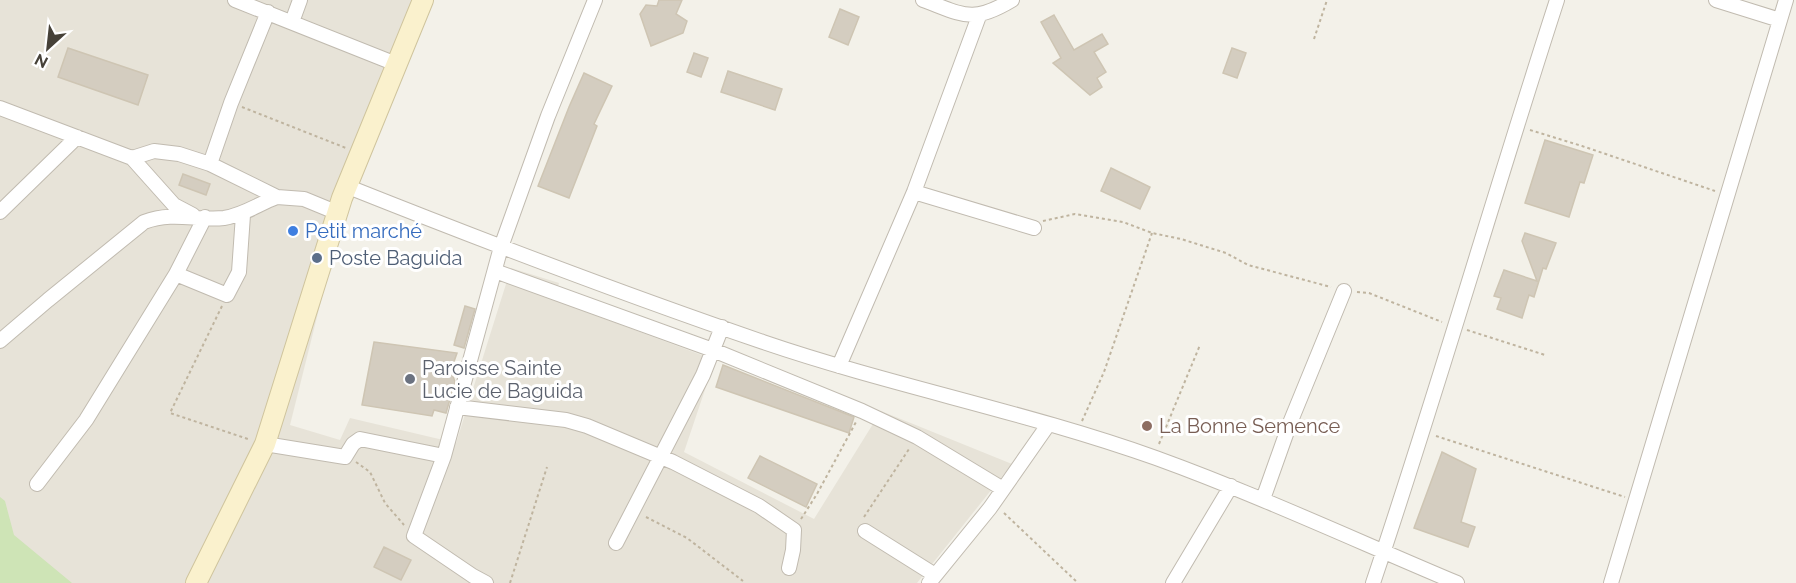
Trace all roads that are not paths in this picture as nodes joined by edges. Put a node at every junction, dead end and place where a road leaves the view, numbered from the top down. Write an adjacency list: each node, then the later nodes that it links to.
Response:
1 (235, 0): 10 (street)
2 (300, 0): 13 (street)
3 (423, 0): 14 (street)
4 (595, 0): 27 (street)
5 (923, 0): 11 (street)
6 (1012, 0): 11 (street)
7 (1557, 0): 46 (street)
8 (1716, 0): 12 (street)
9 (1786, 0): 12 (street)
10 (268, 12): 13 (street); 18 (street)
11 (979, 16): 20 (street)
12 (1780, 20): 55 (street)
13 (292, 22): 14 (street)
14 (396, 64): 19 (street)
15 (0, 108): 16 (street)
16 (77, 137): 17 (street); 22 (street)
17 (132, 158): 18 (street); 25 (street)
18 (210, 164): 21 (street)
19 (346, 186): 23 (street); 27 (street)
20 (914, 192): 26 (street); 34 (street)
21 (277, 197): 23 (street); 24 (street)
22 (0, 212)
23 (338, 213): 37 (street)
24 (243, 214): 25 (street); 29 (street)
25 (201, 217): 29 (street); 32 (street)
26 (1034, 228)
27 (501, 247): 28 (street); 31 (street)
28 (495, 271): 33 (street); 35 (street)
29 (176, 274): 40 (street)
30 (1344, 291): 43 (street)
31 (722, 327): 33 (street); 34 (street)
32 (0, 341)
33 (713, 350): 39 (street); 42 (street)
34 (839, 366): 36 (street)
35 (457, 407): 38 (street); 39 (street)
36 (1048, 425): 41 (street); 42 (street)
37 (265, 444): 38 (street); 50 (street)
38 (444, 456): 49 (street)
39 (660, 456): 45 (street); 47 (street)
40 (37, 484)
41 (1231, 486): 43 (street); 52 (street)
42 (1003, 489): 48 (street)
43 (1263, 499): 46 (street)
44 (865, 531): 48 (street)
45 (616, 543)
46 (1383, 552): 53 (street); 54 (street)
47 (789, 568)
48 (932, 579)
49 (471, 580): 51 (street)
50 (196, 583)
51 (486, 583)
52 (1173, 583)
53 (1373, 583)
54 (1457, 583)
55 (1611, 583)

